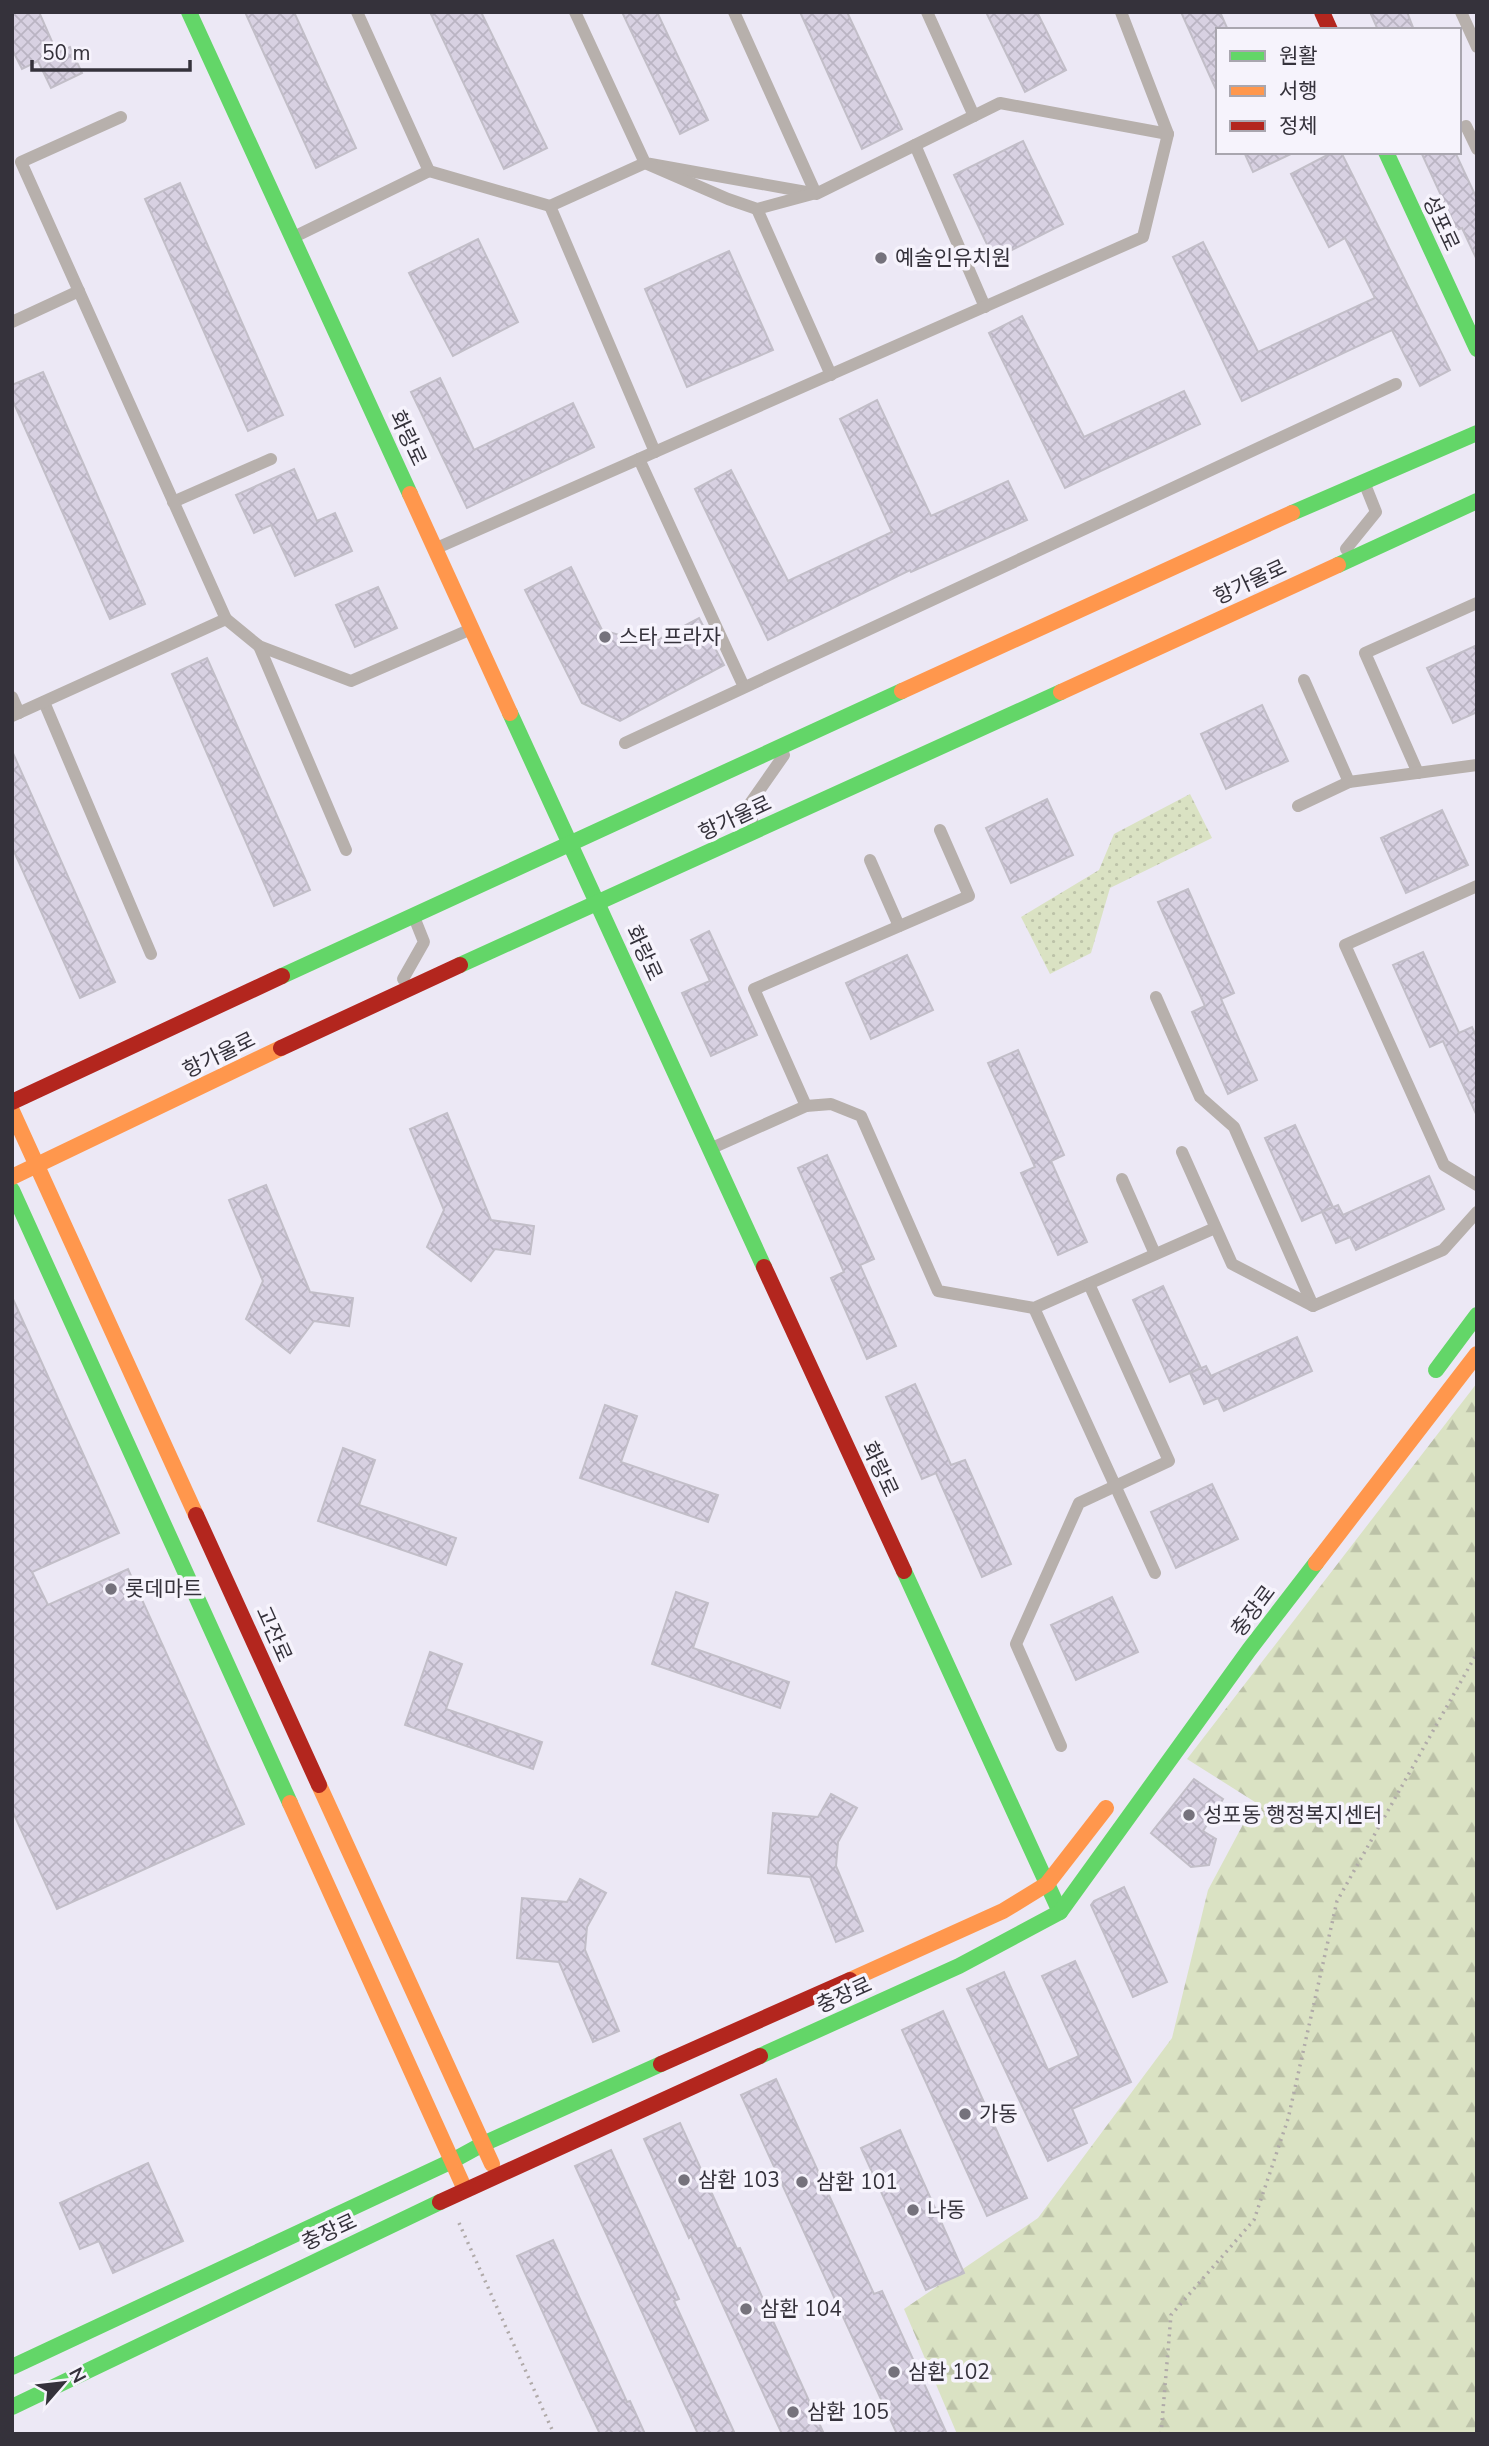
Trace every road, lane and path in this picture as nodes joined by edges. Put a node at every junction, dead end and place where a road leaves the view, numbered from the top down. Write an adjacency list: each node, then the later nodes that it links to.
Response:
1 (189, 12): 23 (street, 화랑로)
2 (357, 12): 19 (lane)
3 (575, 12): 18 (lane)
4 (734, 12): 20 (lane)
5 (927, 12): 11 (lane)
6 (1121, 12): 14 (lane)
7 (1322, 12): 9 (street)
8 (1461, 12): 10 (lane)
9 (1329, 28)
10 (1477, 47)
11 (974, 116): 14 (lane); 15 (lane)
12 (121, 117): 24 (lane)
13 (1466, 125): 16 (lane)
14 (1168, 134): 25 (lane)
15 (915, 145): 20 (lane); 25 (lane)
16 (1477, 149)
17 (1387, 154): 27 (street, 성포로)
18 (645, 163): 20 (lane); 21 (lane); 22 (lane)
19 (429, 171): 21 (lane); 23 (lane)
20 (816, 193): 22 (lane)
21 (550, 206): 32 (lane)
22 (758, 209): 29 (lane)
23 (293, 238): 38 (street, 화랑로)
24 (79, 290): 26 (lane); 37 (lane)
25 (985, 307): 29 (lane)
26 (12, 321)
27 (1471, 322): 28 (street, 성포로)
28 (1477, 349)
29 (831, 375): 32 (lane)
30 (1396, 384): 45 (lane)
31 (1477, 433): 35 (street)
32 (655, 452): 34 (lane)
33 (271, 459): 37 (lane)
34 (639, 459): 38 (lane); 45 (lane)
35 (1363, 481): 39 (lane); 49 (street)
36 (1477, 501): 39 (street, 항가울로)
37 (173, 502): 41 (lane)
38 (435, 549): 42 (street, 화랑로)
39 (1331, 568): 56 (street, 항가울로)
40 (1477, 603): 52 (lane)
41 (226, 620): 43 (lane); 47 (lane)
42 (472, 628): 43 (lane); 57 (street, 화랑로)
43 (259, 646): 58 (lane)
44 (1304, 680): 53 (lane)
45 (744, 687): 50 (lane)
46 (12, 697): 48 (lane)
47 (44, 702): 48 (lane); 64 (lane)
48 (16, 715)
49 (797, 738): 56 (lane); 57 (street)
50 (625, 743)
51 (1477, 765): 52 (lane)
52 (1418, 773): 53 (lane)
53 (1349, 782): 54 (lane)
54 (1298, 806)
55 (940, 830): 63 (lane)
56 (756, 832): 61 (street, 항가울로)
57 (569, 842): 61 (street, 화랑로); 62 (street)
58 (346, 850)
59 (870, 860): 63 (lane)
60 (1477, 886): 75 (lane)
61 (598, 904): 65 (street, 항가울로); 70 (street, 화랑로)
62 (414, 914): 65 (lane); 67 (street)
63 (899, 926): 68 (lane)
64 (151, 954)
65 (394, 994): 72 (street, 항가울로)
66 (1156, 997): 81 (lane)
67 (12, 1102)
68 (806, 1106): 70 (lane); 82 (lane)
69 (12, 1111): 72 (street, 고잔로)
70 (710, 1148): 93 (street, 화랑로)
71 (1182, 1152): 78 (lane)
72 (37, 1166): 73 (street, 항가울로); 95 (street, 고잔로)
73 (12, 1177)
74 (1122, 1179): 79 (lane)
75 (1477, 1185)
76 (12, 1190): 96 (street)
77 (1477, 1212): 81 (lane)
78 (1215, 1228): 79 (lane); 81 (lane)
79 (1156, 1254): 80 (lane)
80 (1089, 1284): 82 (lane); 86 (lane)
81 (1313, 1306)
82 (1034, 1308): 86 (lane)
83 (1477, 1315): 85 (street)
84 (1477, 1354): 94 (street, 충장로)
85 (1427, 1382)
86 (1115, 1486): 87 (lane); 91 (lane)
87 (1155, 1573)
88 (1254, 1617): 89 (street, 충장로)
89 (1229, 1650)
90 (1477, 1653): 104 (path)
91 (1061, 1746)
92 (1113, 1799): 93 (street, 충장로)
93 (1047, 1884): 94 (street, 화랑로); 95 (street, 충장로)
94 (1060, 1912): 97 (street, 충장로)
95 (483, 2144): 96 (street, 충장로); 97 (street, 고잔로)
96 (452, 2161): 98 (street); 100 (street, 충장로)
97 (497, 2175): 98 (street, 충장로)
98 (465, 2191): 99 (street, 충장로)
99 (448, 2199): 100 (street, 충장로); 103 (path)
100 (81, 2354): 101 (street, 충장로); 102 (street, 충장로)
101 (12, 2367)
102 (12, 2407)
103 (554, 2434)
104 (1161, 2434)

